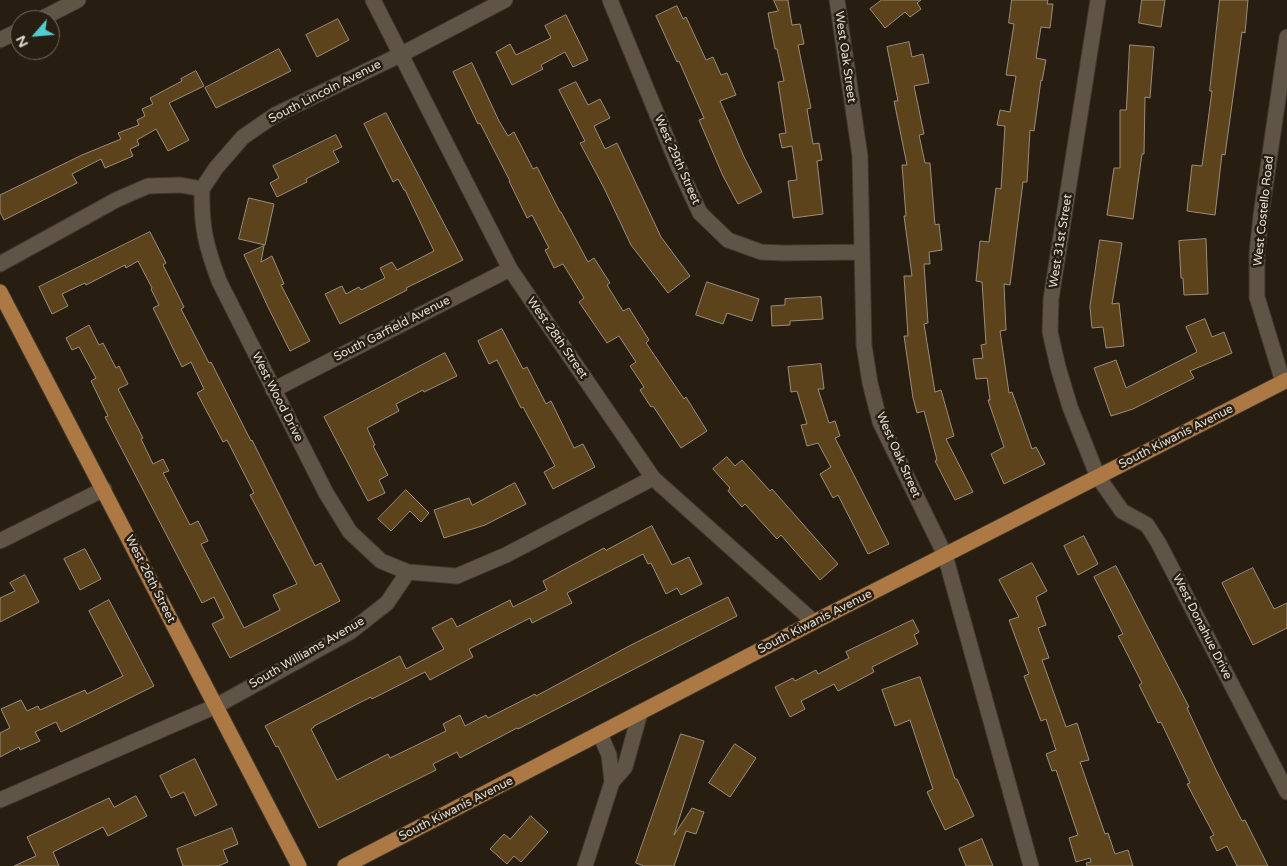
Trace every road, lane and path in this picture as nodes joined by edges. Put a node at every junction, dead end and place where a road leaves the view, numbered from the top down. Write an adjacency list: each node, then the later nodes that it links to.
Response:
1 (78, 0): 7 (street)
2 (373, 0): 9 (street, West 28th Street)
3 (505, 0): 9 (street, South Lincoln Avenue)
4 (610, 0): 12 (street, West 29th Street)
5 (837, 0): 12 (street, West Oak Street)
6 (1098, 0): 18 (street, West 31st Street)
7 (58, 10)
8 (1287, 37): 10 (street, West Costello Road)
9 (402, 54): 11 (street, South Lincoln Avenue); 14 (street, West 28th Street)
10 (1285, 62): 16 (street, West Costello Road)
11 (202, 189): 13 (street); 17 (street, West Wood Drive)
12 (862, 252): 22 (street, West Oak Street)
13 (0, 264)
14 (510, 269): 17 (street, South Garfield Avenue); 19 (street, West 28th Street)
15 (0, 292): 20 (main road, West 26th Street)
16 (1285, 381): 18 (main road, South Kiwanis Avenue)
17 (273, 390): 23 (street, West Wood Drive)
18 (1098, 477): 22 (main road, South Kiwanis Avenue); 29 (street, West Donahue Drive)
19 (653, 478): 23 (street); 24 (street, West 28th Street)
20 (104, 489): 21 (street); 25 (main road, West 26th Street)
21 (0, 541)
22 (945, 555): 24 (main road, South Kiwanis Avenue); 34 (street, West Oak Street)
23 (408, 572): 25 (street, South Williams Avenue)
24 (814, 622): 26 (main road, South Kiwanis Avenue)
25 (216, 706): 30 (street, South Williams Avenue); 31 (main road, West 26th Street)
26 (640, 713): 27 (main road, South Kiwanis Avenue); 28 (street)
27 (600, 734): 28 (street); 32 (main road, South Kiwanis Avenue)
28 (612, 782): 33 (street)
29 (1287, 792)
30 (0, 800)
31 (299, 866)
32 (345, 866)
33 (585, 866)
34 (1031, 866)

